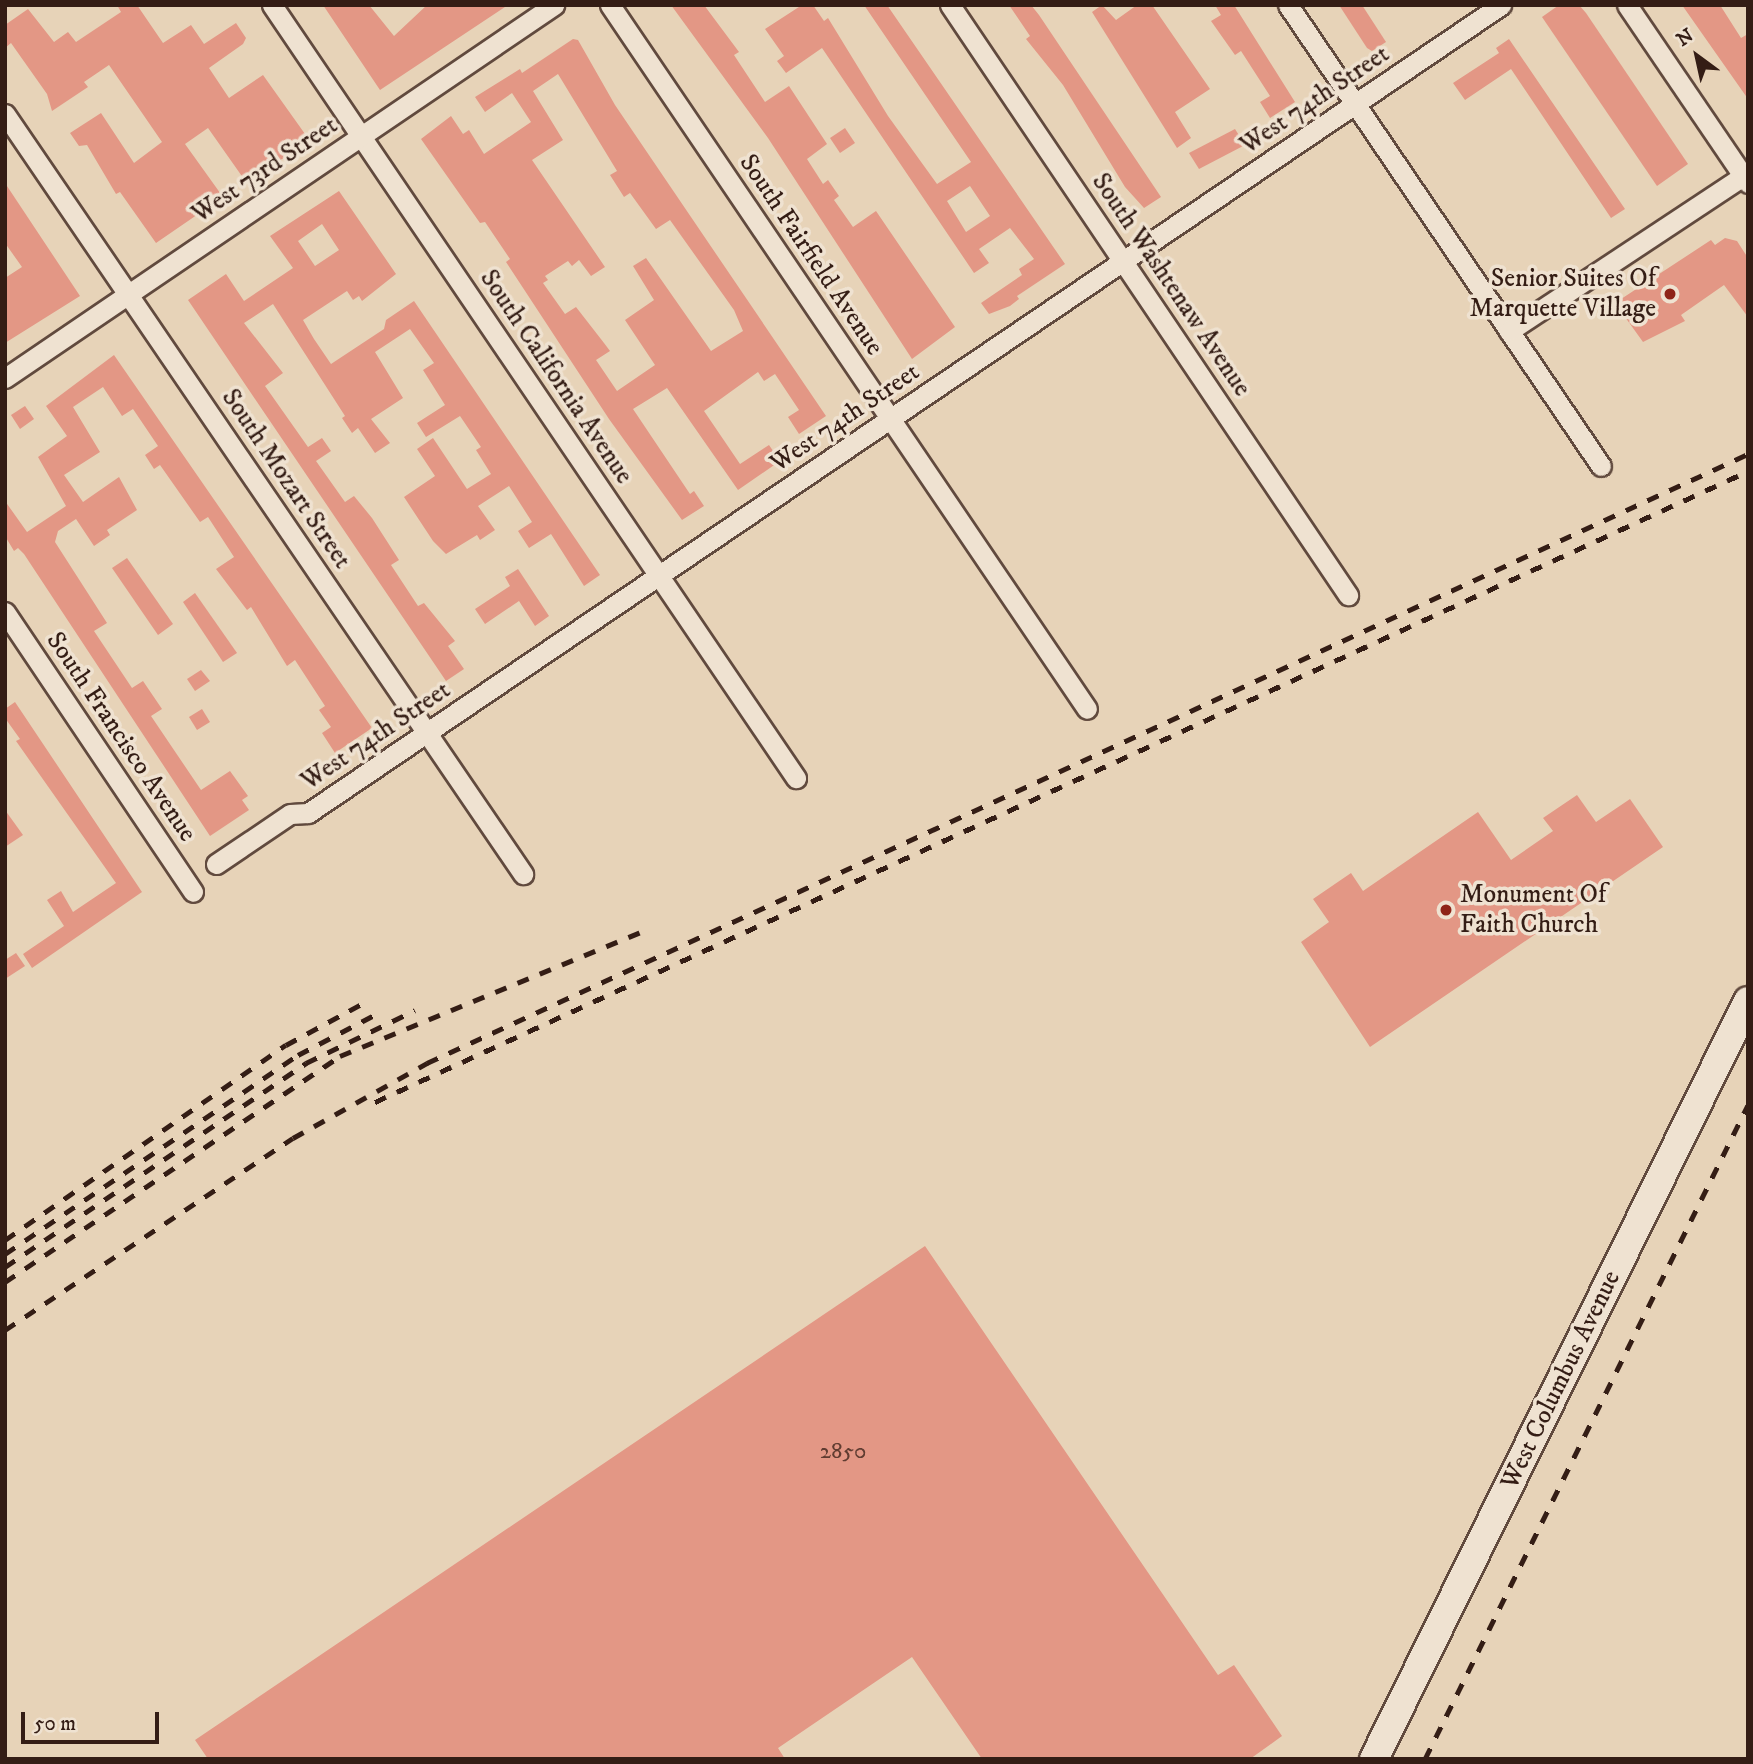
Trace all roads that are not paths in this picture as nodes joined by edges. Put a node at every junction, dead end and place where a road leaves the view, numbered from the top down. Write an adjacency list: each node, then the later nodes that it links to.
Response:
1 (272, 5): 10 (street, South California Avenue)
2 (554, 5): 10 (street, West 73rd Street)
3 (610, 5): 16 (street, South Fairfield Avenue)
4 (950, 5): 12 (street, South Washtenaw Avenue)
5 (1288, 5): 8 (street)
6 (1501, 5): 8 (street, West 74th Street)
7 (1627, 5): 11 (street)
8 (1355, 104): 12 (street, West 74th Street); 14 (street)
9 (5, 114): 13 (street, South Mozart Street)
10 (361, 136): 13 (street, West 73rd Street); 18 (street, South California Avenue)
11 (1745, 179): 14 (street)
12 (1123, 261): 16 (street, West 74th Street); 19 (street, South Washtenaw Avenue)
13 (128, 295): 15 (street, West 73rd Street); 22 (street, South Mozart Street)
14 (1509, 331): 17 (street)
15 (5, 378)
16 (890, 419): 18 (street, West 74th Street); 21 (street, South Fairfield Avenue)
17 (1601, 466)
18 (659, 576): 22 (street, West 74th Street); 23 (street, South California Avenue)
19 (1348, 595)
20 (5, 612): 26 (street, South Francisco Avenue)
21 (1087, 709)
22 (427, 733): 24 (street, West 74th Street); 25 (street, South Mozart Street)
23 (796, 778)
24 (216, 864)
25 (523, 874)
26 (193, 892)
27 (1748, 1001): 28 (main road, West Columbus Avenue)
28 (1374, 1759)

